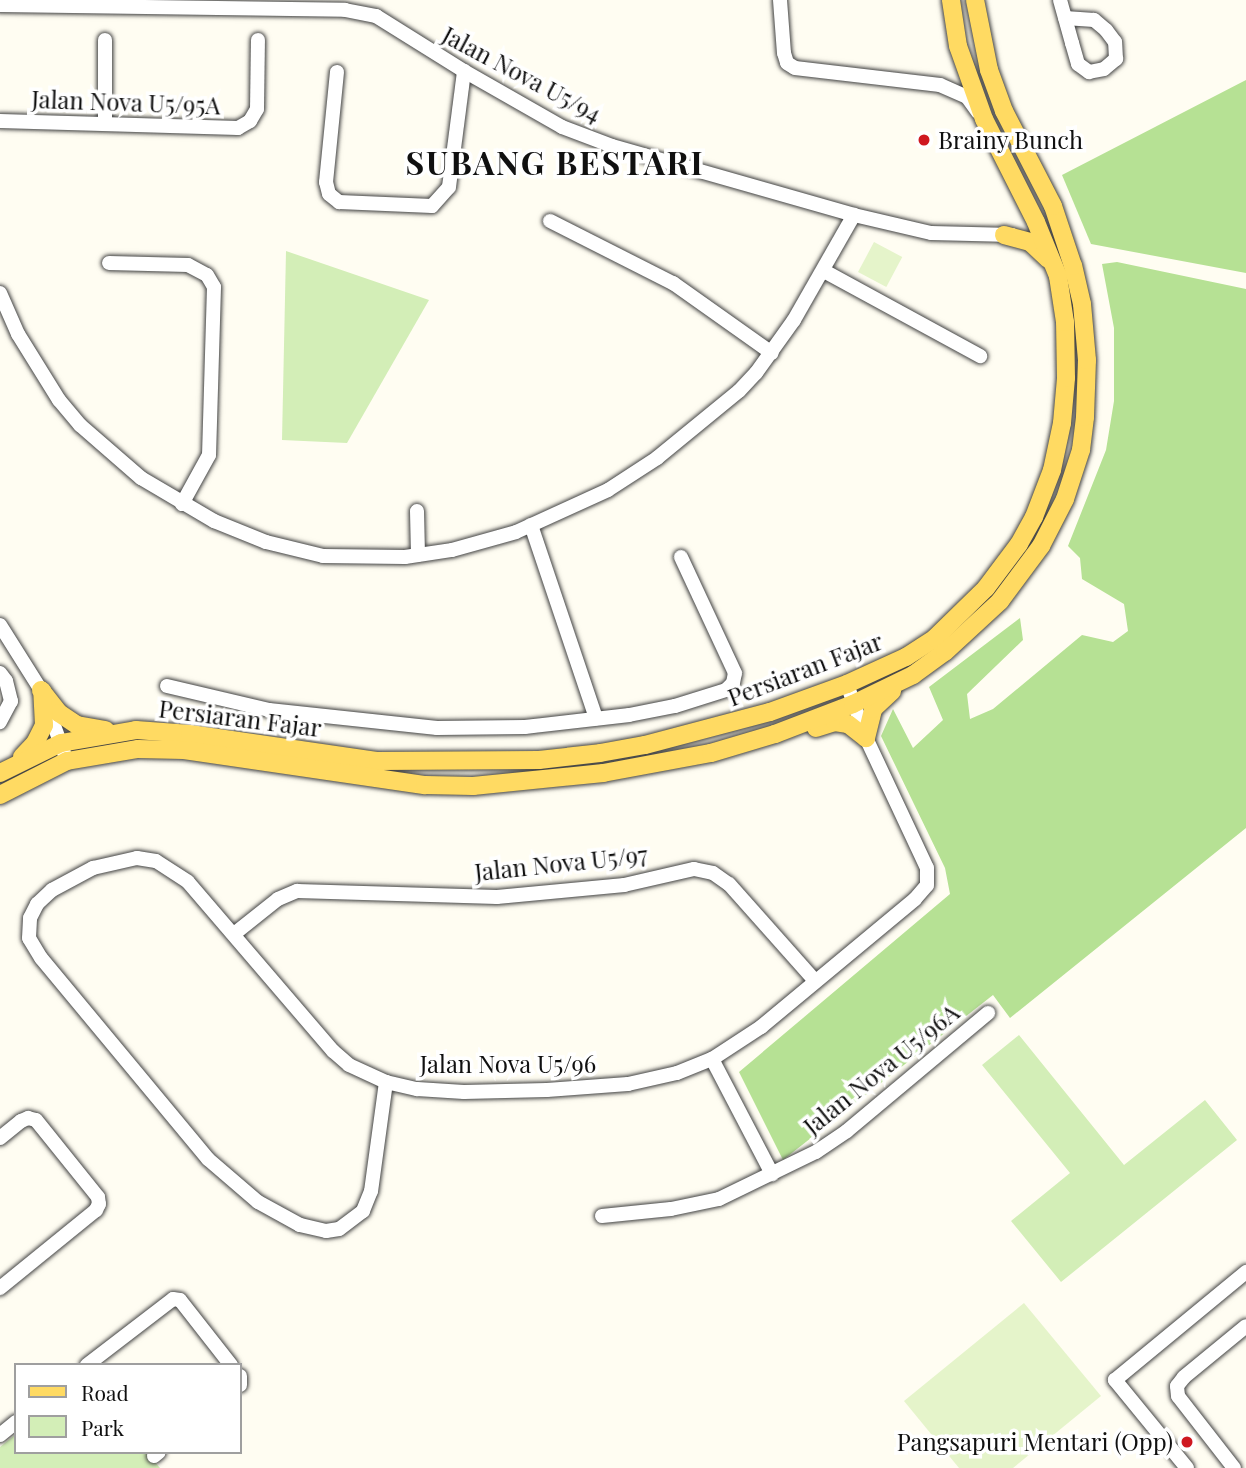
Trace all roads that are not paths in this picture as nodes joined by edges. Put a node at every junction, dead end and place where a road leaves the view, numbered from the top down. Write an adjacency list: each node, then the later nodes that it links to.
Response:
1 (779, 0): 13 (street)
2 (951, 0): 10 (main road, Persiaran Fajar)
3 (975, 0): 20 (main road)
4 (1060, 0): 7 (street)
5 (86, 3): 6 (street, Jalan Nova U5/94); 11 (street, Jalan Nova U5/94)
6 (0, 5)
7 (1065, 18)
8 (104, 40): 16 (street)
9 (258, 40): 16 (street, Jalan Nova U5/95A)
10 (958, 46): 13 (street); 14 (main road, Persiaran Fajar)
11 (464, 71): 12 (street); 18 (street, Jalan Nova U5/94)
12 (337, 72)
13 (940, 85): 14 (street)
14 (984, 119): 17 (main road, Persiaran Fajar)
15 (0, 121): 16 (street, Jalan Nova U5/95A)
16 (105, 123)
17 (1030, 211): 21 (main road, Persiaran Fajar); 22 (main road)
18 (854, 215): 22 (street, Jalan Nova U5/94); 25 (street)
19 (550, 221): 27 (street)
20 (1060, 224): 21 (street, Jalan Nova U5/94); 36 (main road)
21 (1040, 231): 22 (street, Jalan Nova U5/94); 24 (main road, Persiaran Fajar)
22 (1004, 235): 24 (main road)
23 (109, 263): 29 (street)
24 (1055, 270): 37 (main road, Persiaran Fajar)
25 (824, 271): 27 (street); 28 (street)
26 (0, 293): 29 (street)
27 (772, 353): 31 (street)
28 (981, 356)
29 (182, 504): 32 (street)
30 (417, 511): 32 (street)
31 (531, 525): 32 (street); 41 (street)
32 (418, 555)
33 (681, 557): 41 (street)
34 (0, 625): 39 (street)
35 (0, 673): 42 (street)
36 (913, 675): 40 (main road); 45 (main road)
37 (847, 684): 40 (street, Jalan Nova U5/96); 43 (main road, Persiaran Fajar)
38 (167, 686): 41 (street)
39 (41, 690): 43 (main road); 46 (street); 48 (main road)
40 (853, 704): 44 (main road); 45 (street, Jalan Nova U5/96)
41 (596, 718)
42 (0, 722)
43 (136, 730): 46 (main road, Persiaran Fajar)
44 (775, 734): 45 (main road); 47 (main road)
45 (866, 738): 51 (street, Jalan Nova U5/96)
46 (61, 743): 47 (street); 48 (main road, Persiaran Fajar)
47 (67, 761): 49 (main road)
48 (7, 769)
49 (0, 795)
50 (234, 934): 51 (street, Jalan Nova U5/97); 54 (street, Jalan Nova U5/96); 54 (street, Jalan Nova U5/96)
51 (815, 981): 53 (street, Jalan Nova U5/96)
52 (988, 1013): 56 (street, Jalan Nova U5/96A)
53 (712, 1059): 54 (street, Jalan Nova U5/96); 56 (street)
54 (386, 1082)
55 (0, 1138): 59 (street)
56 (772, 1174): 57 (street, Jalan Nova U5/96A)
57 (602, 1216)
58 (1246, 1272): 65 (street)
59 (0, 1288)
60 (1246, 1326): 66 (street)
61 (89, 1363): 62 (street)
62 (229, 1363)
63 (14, 1424): 64 (street)
64 (0, 1435)
65 (1187, 1468)
66 (1234, 1468)

